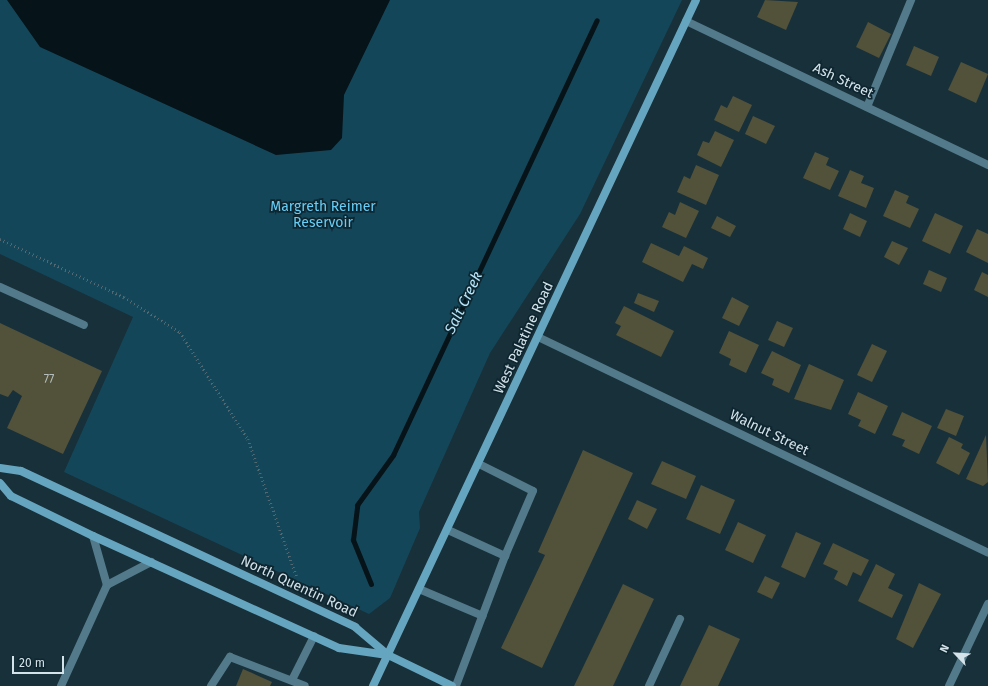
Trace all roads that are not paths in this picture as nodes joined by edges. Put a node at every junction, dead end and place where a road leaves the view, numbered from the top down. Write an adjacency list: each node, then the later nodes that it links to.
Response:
1 (696, 0): 3 (main road, West Palatine Road)
2 (911, 0): 4 (street)
3 (686, 22): 4 (street, Ash Street); 8 (main road, West Palatine Road)
4 (867, 107): 5 (street, Ash Street)
5 (988, 165)
6 (0, 287): 7 (street)
7 (84, 325)
8 (538, 337): 9 (main road, West Palatine Road); 14 (street, Walnut Street)
9 (479, 464): 12 (main road, West Palatine Road); 15 (street)
10 (0, 468): 23 (main road, North Quentin Road)
11 (0, 483): 13 (main road)
12 (448, 530): 15 (street); 18 (main road, West Palatine Road)
13 (93, 536): 16 (main road); 17 (street)
14 (988, 553)
15 (505, 556): 20 (street)
16 (151, 562): 17 (street); 22 (main road)
17 (107, 585): 25 (street)
18 (419, 589): 20 (street); 23 (main road, West Palatine Road)
19 (988, 604): 32 (street)
20 (483, 616): 30 (street)
21 (680, 619): 31 (street)
22 (314, 636): 23 (main road); 24 (street)
23 (388, 656): 28 (main road, West Palatine Road); 29 (main road)
24 (292, 680): 26 (street); 27 (street)
25 (61, 686)
26 (211, 686)
27 (305, 686)
28 (373, 686)
29 (452, 686)
30 (456, 686)
31 (649, 686)
32 (949, 686)

